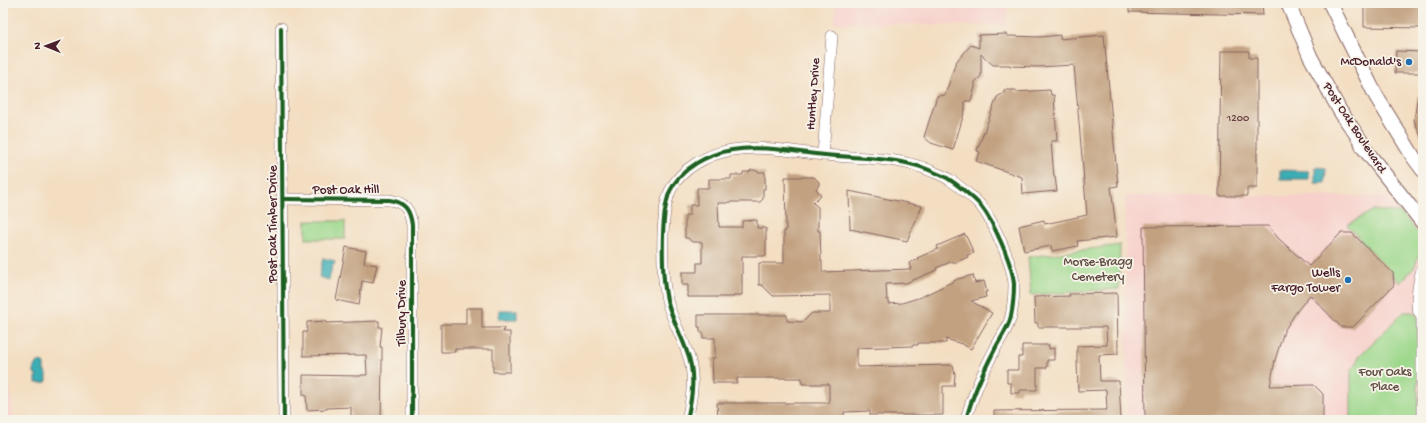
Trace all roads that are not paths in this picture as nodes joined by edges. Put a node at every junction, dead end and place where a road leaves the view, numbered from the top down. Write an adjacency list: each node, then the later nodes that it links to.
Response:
1 (1288, 3): 9 (main road, Post Oak Boulevard)
2 (1330, 3): 6 (main road)
3 (281, 28): 7 (street, Post Oak Timber Drive)
4 (832, 36): 5 (street, Huntley Drive)
5 (823, 155): 14 (street); 15 (street)
6 (1423, 170)
7 (283, 199): 8 (street, Post Oak Hill); 12 (street, Post Oak Timber Drive)
8 (406, 208): 13 (street, Tilbury Drive)
9 (1423, 223)
10 (1423, 268): 11 (street)
11 (1423, 315): 16 (street)
12 (284, 420)
13 (412, 420)
14 (687, 420)
15 (966, 420)
16 (1422, 420)

